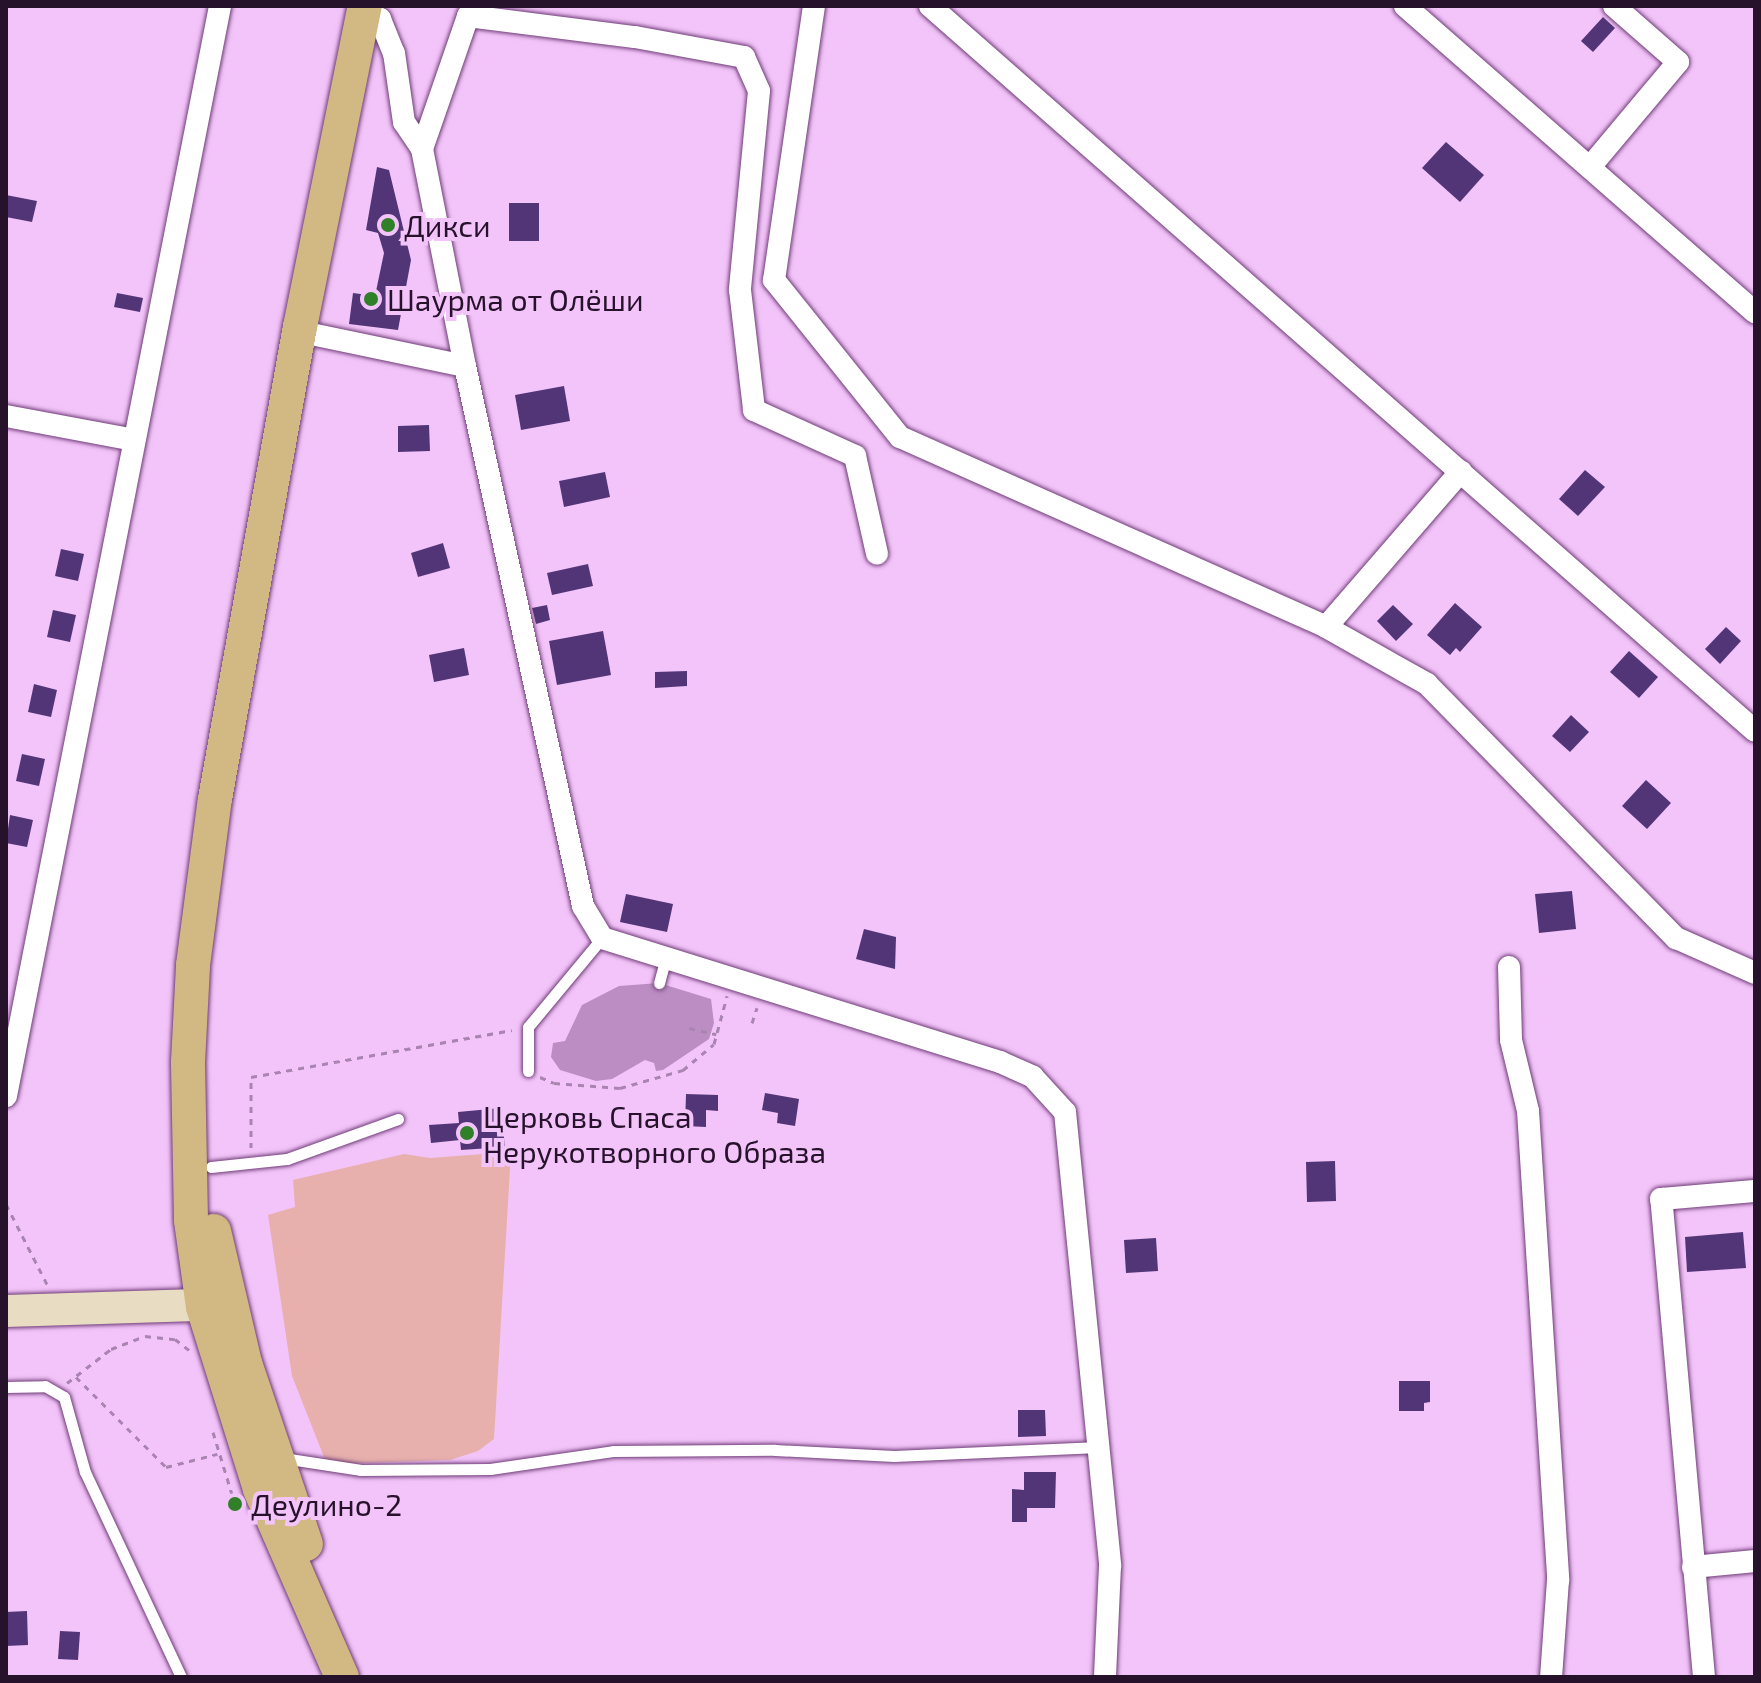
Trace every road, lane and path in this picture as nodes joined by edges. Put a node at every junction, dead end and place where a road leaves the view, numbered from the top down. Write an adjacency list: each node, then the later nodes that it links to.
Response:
1 (220, 6): 14 (street)
2 (814, 6): 17 (street)
3 (930, 6): 15 (street)
4 (1405, 6): 9 (street)
5 (1614, 6): 9 (street)
6 (373, 11): 8 (street); 11 (main road); 35 (main road)
7 (470, 11): 8 (street); 16 (street)
8 (422, 149): 12 (street)
9 (1590, 167): 10 (street)
10 (1755, 312)
11 (316, 335): 12 (street); 32 (main road)
12 (465, 366): 19 (street)
13 (6, 416): 14 (street)
14 (134, 440): 29 (street)
15 (1461, 471): 17 (street); 18 (street)
16 (877, 554)
17 (1326, 627): 22 (street)
18 (1755, 731)
19 (602, 938): 20 (street); 25 (lane)
20 (665, 961): 23 (street); 24 (lane)
21 (1509, 967): 53 (street)
22 (1755, 973)
23 (731, 981): 27 (path); 43 (street)
24 (659, 983)
25 (528, 1027): 28 (lane); 31 (path)
26 (689, 1028): 27 (path)
27 (717, 1034): 28 (path)
28 (528, 1071)
29 (6, 1096)
30 (398, 1119): 31 (lane)
31 (251, 1163): 32 (lane)
32 (211, 1167): 35 (main road)
33 (1755, 1191): 48 (street)
34 (6, 1204): 37 (path)
35 (216, 1305): 37 (street); 45 (main road); 50 (main road)
36 (6, 1311): 37 (street)
37 (62, 1312)
38 (198, 1357): 39 (path)
39 (76, 1376): 41 (path); 44 (path)
40 (6, 1387): 41 (lane)
41 (58, 1390): 49 (lane)
42 (212, 1426): 44 (path)
43 (1099, 1447): 45 (lane); 52 (street)
44 (217, 1454): 46 (path)
45 (275, 1457): 51 (main road)
46 (235, 1504)
47 (1755, 1561): 48 (street)
48 (1693, 1567): 54 (street)
49 (181, 1677)
50 (342, 1677)
51 (367, 1677)
52 (1105, 1677)
53 (1551, 1677)
54 (1704, 1677)

